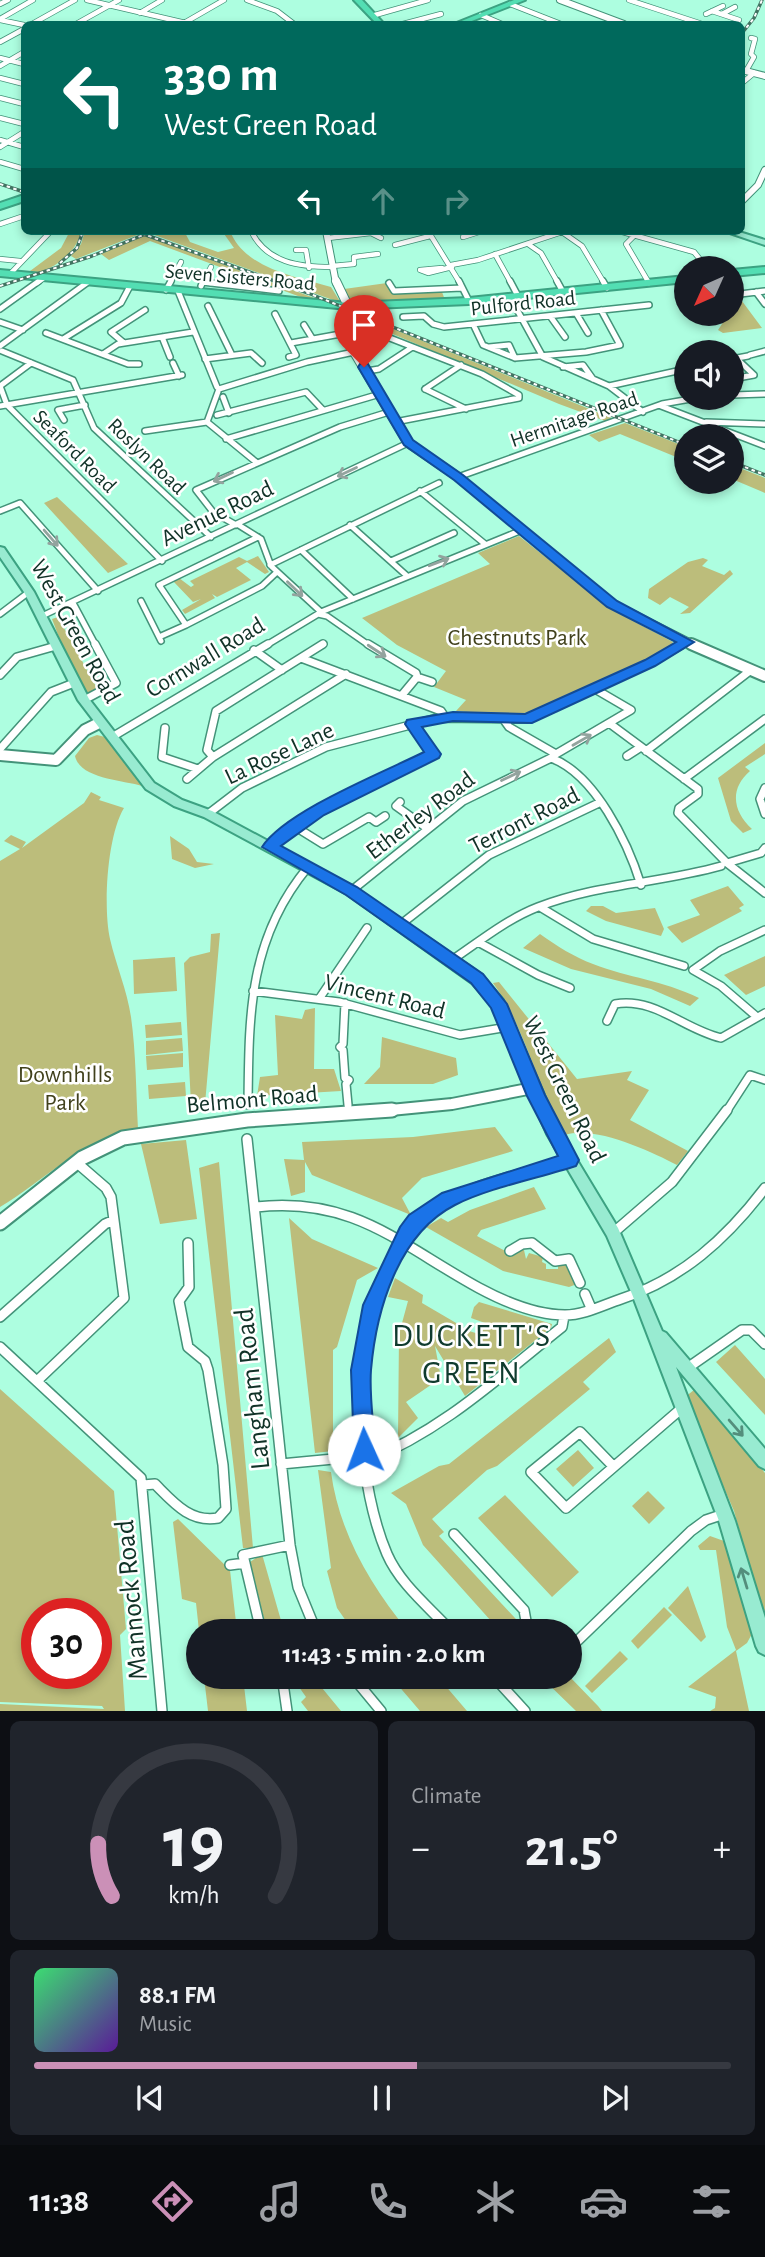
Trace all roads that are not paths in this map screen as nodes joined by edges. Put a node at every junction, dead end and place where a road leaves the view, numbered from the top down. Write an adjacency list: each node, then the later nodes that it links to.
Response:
1 (8, 0): 16 (street)
2 (33, 0): 26 (street)
3 (75, 0): 28 (street)
4 (88, 0): 18 (street)
5 (119, 0): 18 (street)
6 (162, 0): 20 (street)
7 (223, 0): 31 (street)
8 (247, 0): 32 (street)
9 (358, 0): 24 (highway)
10 (428, 0): 24 (street)
11 (521, 0): 17 (highway)
12 (560, 0): 38 (main road)
13 (629, 0): 15 (street)
14 (643, 0): 15 (street)
15 (637, 3): 39 (street)
16 (0, 4)
17 (510, 4): 25 (highway); 37 (street)
18 (110, 5): 20 (street); 29 (street)
19 (712, 11): 22 (street); 23 (street); 23 (street)
20 (140, 13): 30 (street)
21 (441, 14): 34 (street)
22 (706, 14)
23 (721, 14): 40 (street)
24 (375, 15): 33 (highway)
25 (481, 15): 27 (highway); 36 (street)
26 (0, 19): 41 (street)
27 (469, 20): 35 (highway)
28 (37, 21)
29 (81, 21)
30 (174, 21)
31 (192, 21)
32 (290, 21)
33 (379, 21)
34 (414, 21)
35 (464, 21)
36 (495, 21)
37 (553, 21)
38 (616, 21)
39 (693, 21)
40 (738, 21)
41 (21, 26)
42 (21, 29): 44 (street)
43 (751, 38): 50 (street)
44 (0, 42)
45 (21, 54): 47 (street)
46 (0, 58): 47 (street)
47 (10, 61): 48 (street); 49 (street)
48 (21, 63)
49 (0, 66)
50 (745, 69)
51 (745, 70): 52 (main road)
52 (754, 74): 53 (main road); 55 (street)
53 (765, 76)
54 (0, 78): 56 (street)
55 (745, 81)
56 (21, 83)
57 (0, 98): 58 (street)
58 (21, 103)
59 (0, 118): 60 (street)
60 (21, 123)
61 (21, 134): 63 (street)
62 (0, 140): 63 (street)
63 (8, 142): 64 (street); 65 (street)
64 (21, 145)
65 (0, 147)
66 (0, 162): 67 (street)
67 (21, 168)
68 (765, 170): 69 (main road)
69 (745, 198)
70 (21, 199): 71 (highway)
71 (0, 206)
72 (21, 217): 73 (street)
73 (0, 224)
74 (50, 235): 95 (street)
75 (255, 235): 100 (street)
76 (327, 235): 97 (main road)
77 (374, 235): 86 (street)
78 (423, 235): 89 (street)
79 (430, 235): 98 (street)
80 (469, 235): 85 (street)
81 (555, 235): 88 (street)
82 (568, 235): 113 (street)
83 (635, 235): 93 (street); 110 (street)
84 (741, 235): 87 (main road)
85 (463, 237)
86 (381, 238)
87 (765, 243)
88 (528, 244): 92 (street); 118 (street)
89 (395, 245)
90 (296, 250): 100 (street)
91 (378, 254): 97 (street)
92 (495, 254): 98 (street); 122 (street)
93 (697, 256)
94 (0, 259): 95 (street)
95 (20, 261): 104 (street)
96 (181, 262): 114 (street)
97 (332, 266): 100 (street); 129 (main road)
98 (452, 266): 101 (street); 112 (street)
99 (211, 267): 108 (street)
100 (309, 268)
101 (442, 268)
102 (765, 270): 103 (highway)
103 (744, 272)
104 (5, 274): 105 (highway, Seven Sisters Road)
105 (44, 278): 107 (highway, Seven Sisters Road); 127 (street)
106 (674, 280): 110 (highway, Seven Sisters Road)
107 (89, 282): 111 (highway, Seven Sisters Road); 139 (street)
108 (202, 282): 116 (street); 120 (street)
109 (389, 283): 112 (street)
110 (649, 283): 113 (highway, Seven Sisters Road)
111 (130, 286): 114 (highway, Seven Sisters Road); 148 (street)
112 (462, 288): 123 (street)
113 (607, 288): 118 (highway, Seven Sisters Road)
114 (166, 290): 115 (highway, Seven Sisters Road)
115 (178, 291): 120 (highway, Seven Sisters Road); 140 (street)
116 (279, 291)
117 (765, 291): 119 (street)
118 (563, 292): 122 (highway, Seven Sisters Road)
119 (756, 292): 121 (street); 125 (street)
120 (197, 293): 129 (highway, Seven Sisters Road)
121 (744, 294)
122 (514, 297): 123 (highway, Seven Sisters Road); 135 (street)
123 (470, 301): 129 (highway, Seven Sisters Road)
124 (649, 304): 130 (street, Pulford Road)
125 (765, 304)
126 (208, 306): 157 (street)
127 (0, 309)
128 (145, 310): 149 (street)
129 (348, 310): 142 (main road)
130 (601, 310): 131 (street, Pulford Road); 160 (street)
131 (576, 313): 133 (street, Pulford Road); 144 (street)
132 (275, 314): 150 (street)
133 (550, 316): 135 (street, Pulford Road); 146 (street)
134 (403, 317): 137 (street, Pulford Road)
135 (522, 319): 137 (street, Pulford Road); 160 (street)
136 (0, 322): 139 (street)
137 (473, 324): 151 (street)
138 (303, 325): 147 (street)
139 (23, 330): 153 (street)
140 (194, 332): 145 (street); 162 (street)
141 (46, 333): 148 (street)
142 (346, 333): 147 (street); 155 (main road)
143 (377, 333): 152 (street)
144 (588, 333)
145 (162, 337): 149 (street); 173 (street)
146 (565, 337)
147 (312, 338): 150 (street)
148 (63, 339): 156 (street)
149 (124, 343): 156 (street)
150 (291, 343): 159 (street)
151 (488, 347): 161 (street); 161 (street)
152 (411, 348): 166 (street); 168 (street)
153 (1, 349): 163 (street, Roslyn Road)
154 (765, 351): 158 (street)
155 (354, 352): 168 (main road); 172 (street)
156 (103, 354): 165 (street)
157 (232, 355): 162 (street); 164 (street)
158 (744, 356)
159 (289, 357)
160 (543, 357): 161 (street); 171 (street)
161 (515, 358)
162 (205, 359): 172 (street)
163 (30, 363): 173 (street, Roslyn Road); 179 (street, Seaford Road)
164 (261, 363)
165 (139, 364)
166 (460, 365): 182 (street); 182 (street)
167 (744, 367): 170 (street)
168 (367, 371): 174 (main road)
169 (674, 372): 171 (street)
170 (744, 377)
171 (609, 386): 185 (street)
172 (218, 388): 189 (street)
173 (79, 392): 179 (street); 180 (street, Roslyn Road)
174 (380, 394): 183 (street); 184 (main road)
175 (765, 394): 176 (street)
176 (744, 395)
177 (223, 397): 186 (street)
178 (674, 402): 181 (street, Hermitage Road)
179 (4, 405): 211 (street, Seaford Road)
180 (85, 405): 188 (street); 206 (street, Roslyn Road)
181 (660, 405): 185 (street, Hermitage Road); 191 (street)
182 (466, 409): 190 (street)
183 (323, 411): 186 (street); 194 (street)
184 (389, 412): 190 (main road); 197 (street)
185 (643, 412): 198 (street, Hermitage Road)
186 (229, 413): 187 (street)
187 (217, 415)
188 (64, 420)
189 (207, 422): 193 (street); 194 (street)
190 (395, 422): 195 (main road)
191 (705, 422): 192 (street); 196 (street)
192 (765, 424)
193 (145, 431)
194 (226, 439): 197 (street)
195 (408, 443): 198 (main road); 202 (street, Avenue Road, one-way to 202)
196 (765, 446)
197 (253, 464): 202 (street, one-way to 202)
198 (458, 477): 204 (main road)
199 (439, 483): 200 (street)
200 (420, 491): 203 (street); 208 (street)
201 (2, 508): 216 (street, one-way to 216)
202 (237, 524): 206 (street, Avenue Road); 207 (street)
203 (350, 525): 210 (street); 212 (street)
204 (522, 530): 208 (street, Cornwall Road); 225 (main road)
205 (454, 533): 212 (street)
206 (211, 537): 211 (street, Avenue Road)
207 (258, 537): 213 (street); 224 (street)
208 (485, 544): 215 (street, Cornwall Road, one-way to 208)
209 (0, 550): 217 (main road, West Green Road)
210 (300, 550): 213 (street); 218 (street)
211 (162, 561): 216 (street, Avenue Road)
212 (391, 561): 215 (street)
213 (270, 565): 214 (street)
214 (277, 572): 221 (street, one-way to 221); 224 (street)
215 (406, 575): 218 (street, Cornwall Road)
216 (98, 591): 220 (street, Avenue Road)
217 (29, 592): 222 (street); 223 (main road, West Green Road)
218 (353, 599): 221 (street, Cornwall Road)
219 (141, 601): 224 (street)
220 (73, 603): 223 (street, Avenue Road); 240 (street)
221 (320, 613): 228 (street, Cornwall Road); 235 (street, one-way to 235)
222 (0, 614)
223 (42, 616): 227 (main road, West Green Road)
224 (186, 625)
225 (687, 642): 231 (main road); 238 (street, La Rose Lane)
226 (323, 644): 229 (street)
227 (56, 646): 233 (street); 237 (main road, West Green Road)
228 (254, 650): 230 (street); 250 (street, Cornwall Road)
229 (301, 657): 230 (street); 232 (street)
230 (282, 670): 256 (street)
231 (751, 670): 234 (main road); 252 (street)
232 (346, 674): 239 (street); 256 (street)
233 (0, 675)
234 (765, 676)
235 (417, 677): 236 (street); 239 (street)
236 (432, 682)
237 (75, 683): 240 (main road, West Green Road); 251 (street)
238 (595, 689): 244 (street, La Rose Lane); 246 (street, Etherley Road)
239 (401, 695): 241 (street)
240 (84, 700): 245 (main road, West Green Road)
241 (445, 717): 243 (street, La Rose Lane); 247 (street, La Rose Lane)
242 (765, 719): 259 (street)
243 (504, 720): 244 (street, La Rose Lane); 249 (street)
244 (517, 720): 249 (street)
245 (99, 723): 250 (main road, West Green Road); 253 (main road)
246 (609, 723): 252 (street); 254 (street, Etherley Road, one-way to 246)
247 (412, 724): 263 (street, La Rose Lane); 266 (street)
248 (164, 728): 257 (street)
249 (513, 729): 254 (street)
250 (112, 737): 263 (main road, West Green Road)
251 (0, 748)
252 (643, 749): 255 (street); 259 (street)
253 (0, 755)
254 (554, 756): 262 (street); 267 (street, Etherley Road, one-way to 254)
255 (627, 756)
256 (213, 757): 257 (street)
257 (198, 769): 258 (street)
258 (187, 779)
259 (684, 779): 270 (street)
260 (765, 788): 264 (street)
261 (400, 802): 267 (street)
262 (601, 803): 272 (street); 276 (street, Terront Road)
263 (208, 814): 268 (main road, West Green Road)
264 (765, 814)
265 (385, 816): 266 (street)
266 (295, 826): 268 (street)
267 (428, 829): 273 (street, Etherley Road)
268 (270, 847): 271 (main road, West Green Road)
269 (762, 849): 270 (street)
270 (724, 864): 272 (street); 274 (street)
271 (308, 867): 273 (main road, West Green Road); 283 (street)
272 (640, 885): 275 (street)
273 (351, 891): 276 (main road, West Green Road)
274 (765, 893)
275 (540, 907): 279 (street); 281 (street)
276 (400, 925): 280 (main road, West Green Road)
277 (367, 928): 284 (street)
278 (765, 930): 286 (street)
279 (478, 942): 280 (street); 282 (street)
280 (452, 960): 288 (main road, West Green Road)
281 (684, 966)
282 (569, 988)
283 (253, 991): 284 (street, Vincent Road); 291 (street)
284 (319, 999): 285 (street, Vincent Road)
285 (345, 1003): 288 (street, Vincent Road); 292 (street)
286 (761, 1015): 287 (street)
287 (607, 1021)
288 (508, 1027): 290 (main road, West Green Road)
289 (765, 1080): 300 (street)
290 (533, 1088): 294 (main road, West Green Road); 295 (main road, Belmont Road)
291 (248, 1105)
292 (348, 1105)
293 (247, 1139): 297 (street, Langham Road)
294 (570, 1160): 300 (main road, West Green Road); 302 (street)
295 (76, 1162): 298 (street); 299 (main road, Belmont Road)
296 (765, 1188): 306 (street)
297 (256, 1207): 302 (street); 317 (street, Langham Road)
298 (114, 1220): 309 (street); 313 (street)
299 (0, 1223)
300 (613, 1233): 306 (main road, West Green Road)
301 (188, 1243): 319 (street)
302 (401, 1244): 308 (street); 315 (street)
303 (510, 1251): 304 (street)
304 (580, 1283)
305 (585, 1294): 307 (street)
306 (640, 1294): 307 (street); 312 (main road, West Green Road)
307 (591, 1308): 308 (street)
308 (564, 1315): 315 (street)
309 (0, 1317)
310 (765, 1344): 312 (street)
311 (0, 1347): 313 (street)
312 (677, 1372): 314 (main road, West Green Road); 316 (main road, one-way to 316)
313 (38, 1380): 319 (street)
314 (683, 1408): 318 (street); 320 (main road, West Green Road)
315 (365, 1459): 317 (street); 327 (street)
316 (765, 1461)
317 (281, 1464): 322 (street, Langham Road)
318 (613, 1466): 318 (street)
319 (143, 1485): 334 (street, Mannock Road)
320 (725, 1514): 329 (street); 330 (main road, West Green Road, one-way to 320)
321 (454, 1534): 328 (street)
322 (290, 1545): 323 (street); 326 (street, Langham Road)
323 (245, 1563): 324 (street); 325 (street)
324 (230, 1565)
325 (258, 1619)
326 (311, 1619)
327 (440, 1619)
328 (526, 1619)
329 (582, 1636)
330 (765, 1646)
331 (284, 1689): 335 (street)
332 (363, 1689): 336 (street)
333 (505, 1689): 337 (street)
334 (162, 1711)
335 (288, 1711)
336 (381, 1711)
337 (525, 1711)

